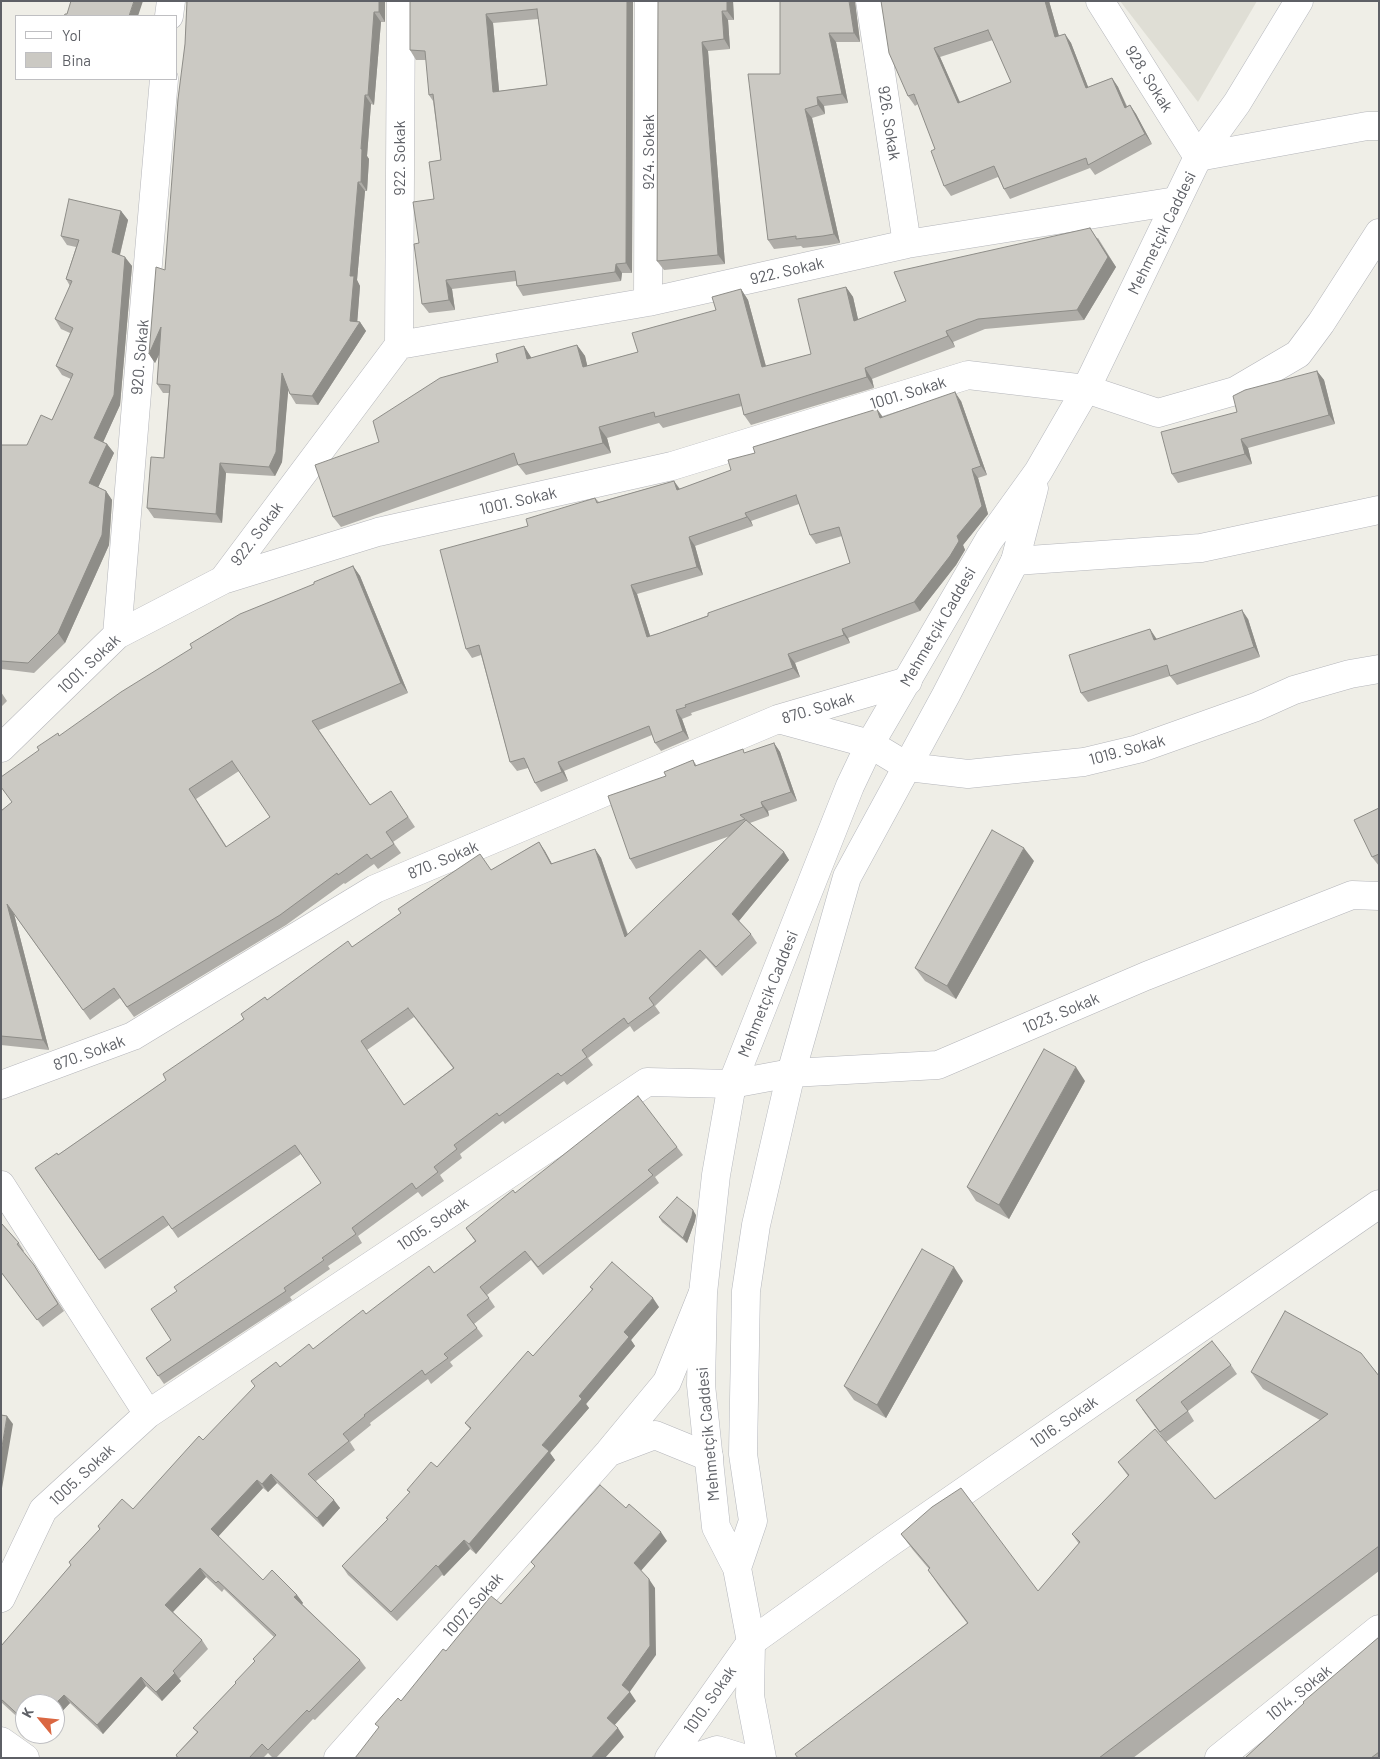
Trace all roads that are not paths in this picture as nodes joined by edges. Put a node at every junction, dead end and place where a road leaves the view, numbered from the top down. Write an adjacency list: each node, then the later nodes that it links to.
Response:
1 (171, 1): 7 (street)
2 (401, 1): 15 (street, 922. Sokak)
3 (649, 1): 14 (street, 924. Sokak)
4 (870, 1): 13 (street, 926. Sokak)
5 (1100, 1): 10 (street, 928. Sokak)
6 (1299, 1): 10 (street, Mehmetçik Caddesi)
7 (170, 15)
8 (164, 80): 21 (street, 920. Sokak)
9 (1379, 126): 10 (street)
10 (1198, 157): 11 (street, Mehmetçik Caddesi)
11 (1176, 201): 13 (street, 922. Sokak); 16 (street, Mehmetçik Caddesi)
12 (1379, 233): 16 (street, 1001. Sokak)
13 (907, 244): 14 (street, 922. Sokak)
14 (648, 302): 15 (street, 922. Sokak)
15 (399, 345): 20 (street, 922. Sokak)
16 (1086, 389): 17 (street, Mehmetçik Caddesi); 20 (street, 1001. Sokak)
17 (1038, 472): 19 (street, Mehmetçik Caddesi); 23 (street, Mehmetçik Caddesi)
18 (1379, 510): 19 (street)
19 (1015, 561): 27 (street, Mehmetçik Caddesi)
20 (222, 580): 21 (street, 1001. Sokak)
21 (118, 634): 26 (street, 1001. Sokak)
22 (1379, 669): 27 (street, 1019. Sokak)
23 (908, 681): 24 (street, 870. Sokak); 25 (street, Mehmetçik Caddesi)
24 (778, 720): 25 (street, 1019. Sokak); 31 (street, 870. Sokak)
25 (870, 744): 27 (street, 1019. Sokak); 30 (street, Mehmetçik Caddesi)
26 (1, 748)
27 (908, 767): 29 (street, Mehmetçik Caddesi)
28 (1379, 896): 29 (street, 1023. Sokak)
29 (791, 1073): 30 (street, 1023. Sokak); 38 (street, Mehmetçik Caddesi)
30 (732, 1084): 34 (street, Mehmetçik Caddesi); 35 (street, 1005. Sokak)
31 (1, 1085)
32 (1, 1185): 35 (street)
33 (1379, 1204): 41 (street, 1016. Sokak)
34 (703, 1293): 36 (street, 1007. Sokak); 37 (street, Mehmetçik Caddesi)
35 (148, 1414): 39 (street, 1005. Sokak)
36 (609, 1452): 37 (street); 44 (street, 1007. Sokak)
37 (709, 1457): 38 (street, Mehmetçik Caddesi)
38 (737, 1568): 41 (street, Mehmetçik Caddesi)
39 (1, 1598)
40 (1379, 1629): 49 (street, 1014. Sokak)
41 (751, 1642): 45 (street, 1010. Sokak); 48 (street, Mehmetçik Caddesi)
42 (1, 1741): 43 (street)
43 (26, 1758)
44 (338, 1758)
45 (669, 1758)
46 (693, 1758): 47 (street)
47 (742, 1758)
48 (762, 1758)
49 (1219, 1758)

